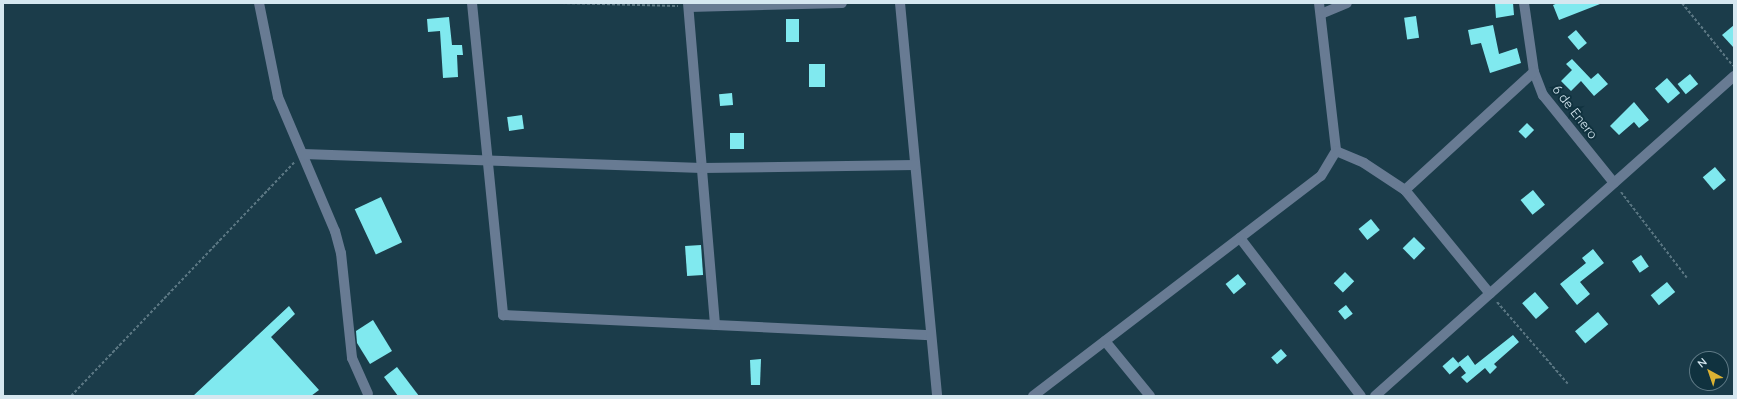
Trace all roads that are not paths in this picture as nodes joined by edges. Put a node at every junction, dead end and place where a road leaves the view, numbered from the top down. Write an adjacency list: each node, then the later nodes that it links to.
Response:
1 (259, 3): 13 (street)
2 (472, 3): 14 (street)
3 (842, 3): 8 (street)
4 (900, 3): 15 (street)
5 (1319, 3): 9 (street)
6 (1347, 3): 9 (street)
7 (1524, 3): 10 (street, 6 de Enero)
8 (688, 5): 16 (street)
9 (1321, 14): 12 (street)
10 (1534, 72): 17 (street, 6 de Enero); 18 (street)
11 (1734, 76): 17 (street)
12 (1336, 151): 18 (street); 19 (street)
13 (303, 154): 14 (street); 24 (street)
14 (488, 161): 16 (street); 21 (street)
15 (915, 165): 16 (street); 22 (street)
16 (702, 168): 21 (street)
17 (1614, 183): 20 (street)
18 (1405, 190): 20 (street)
19 (1240, 238): 23 (street); 28 (street)
20 (1490, 294): 29 (street)
21 (716, 325): 22 (street)
22 (931, 335): 25 (street)
23 (1104, 341): 26 (street); 27 (street)
24 (368, 394)
25 (937, 396)
26 (1033, 396)
27 (1150, 396)
28 (1361, 396)
29 (1375, 396)

